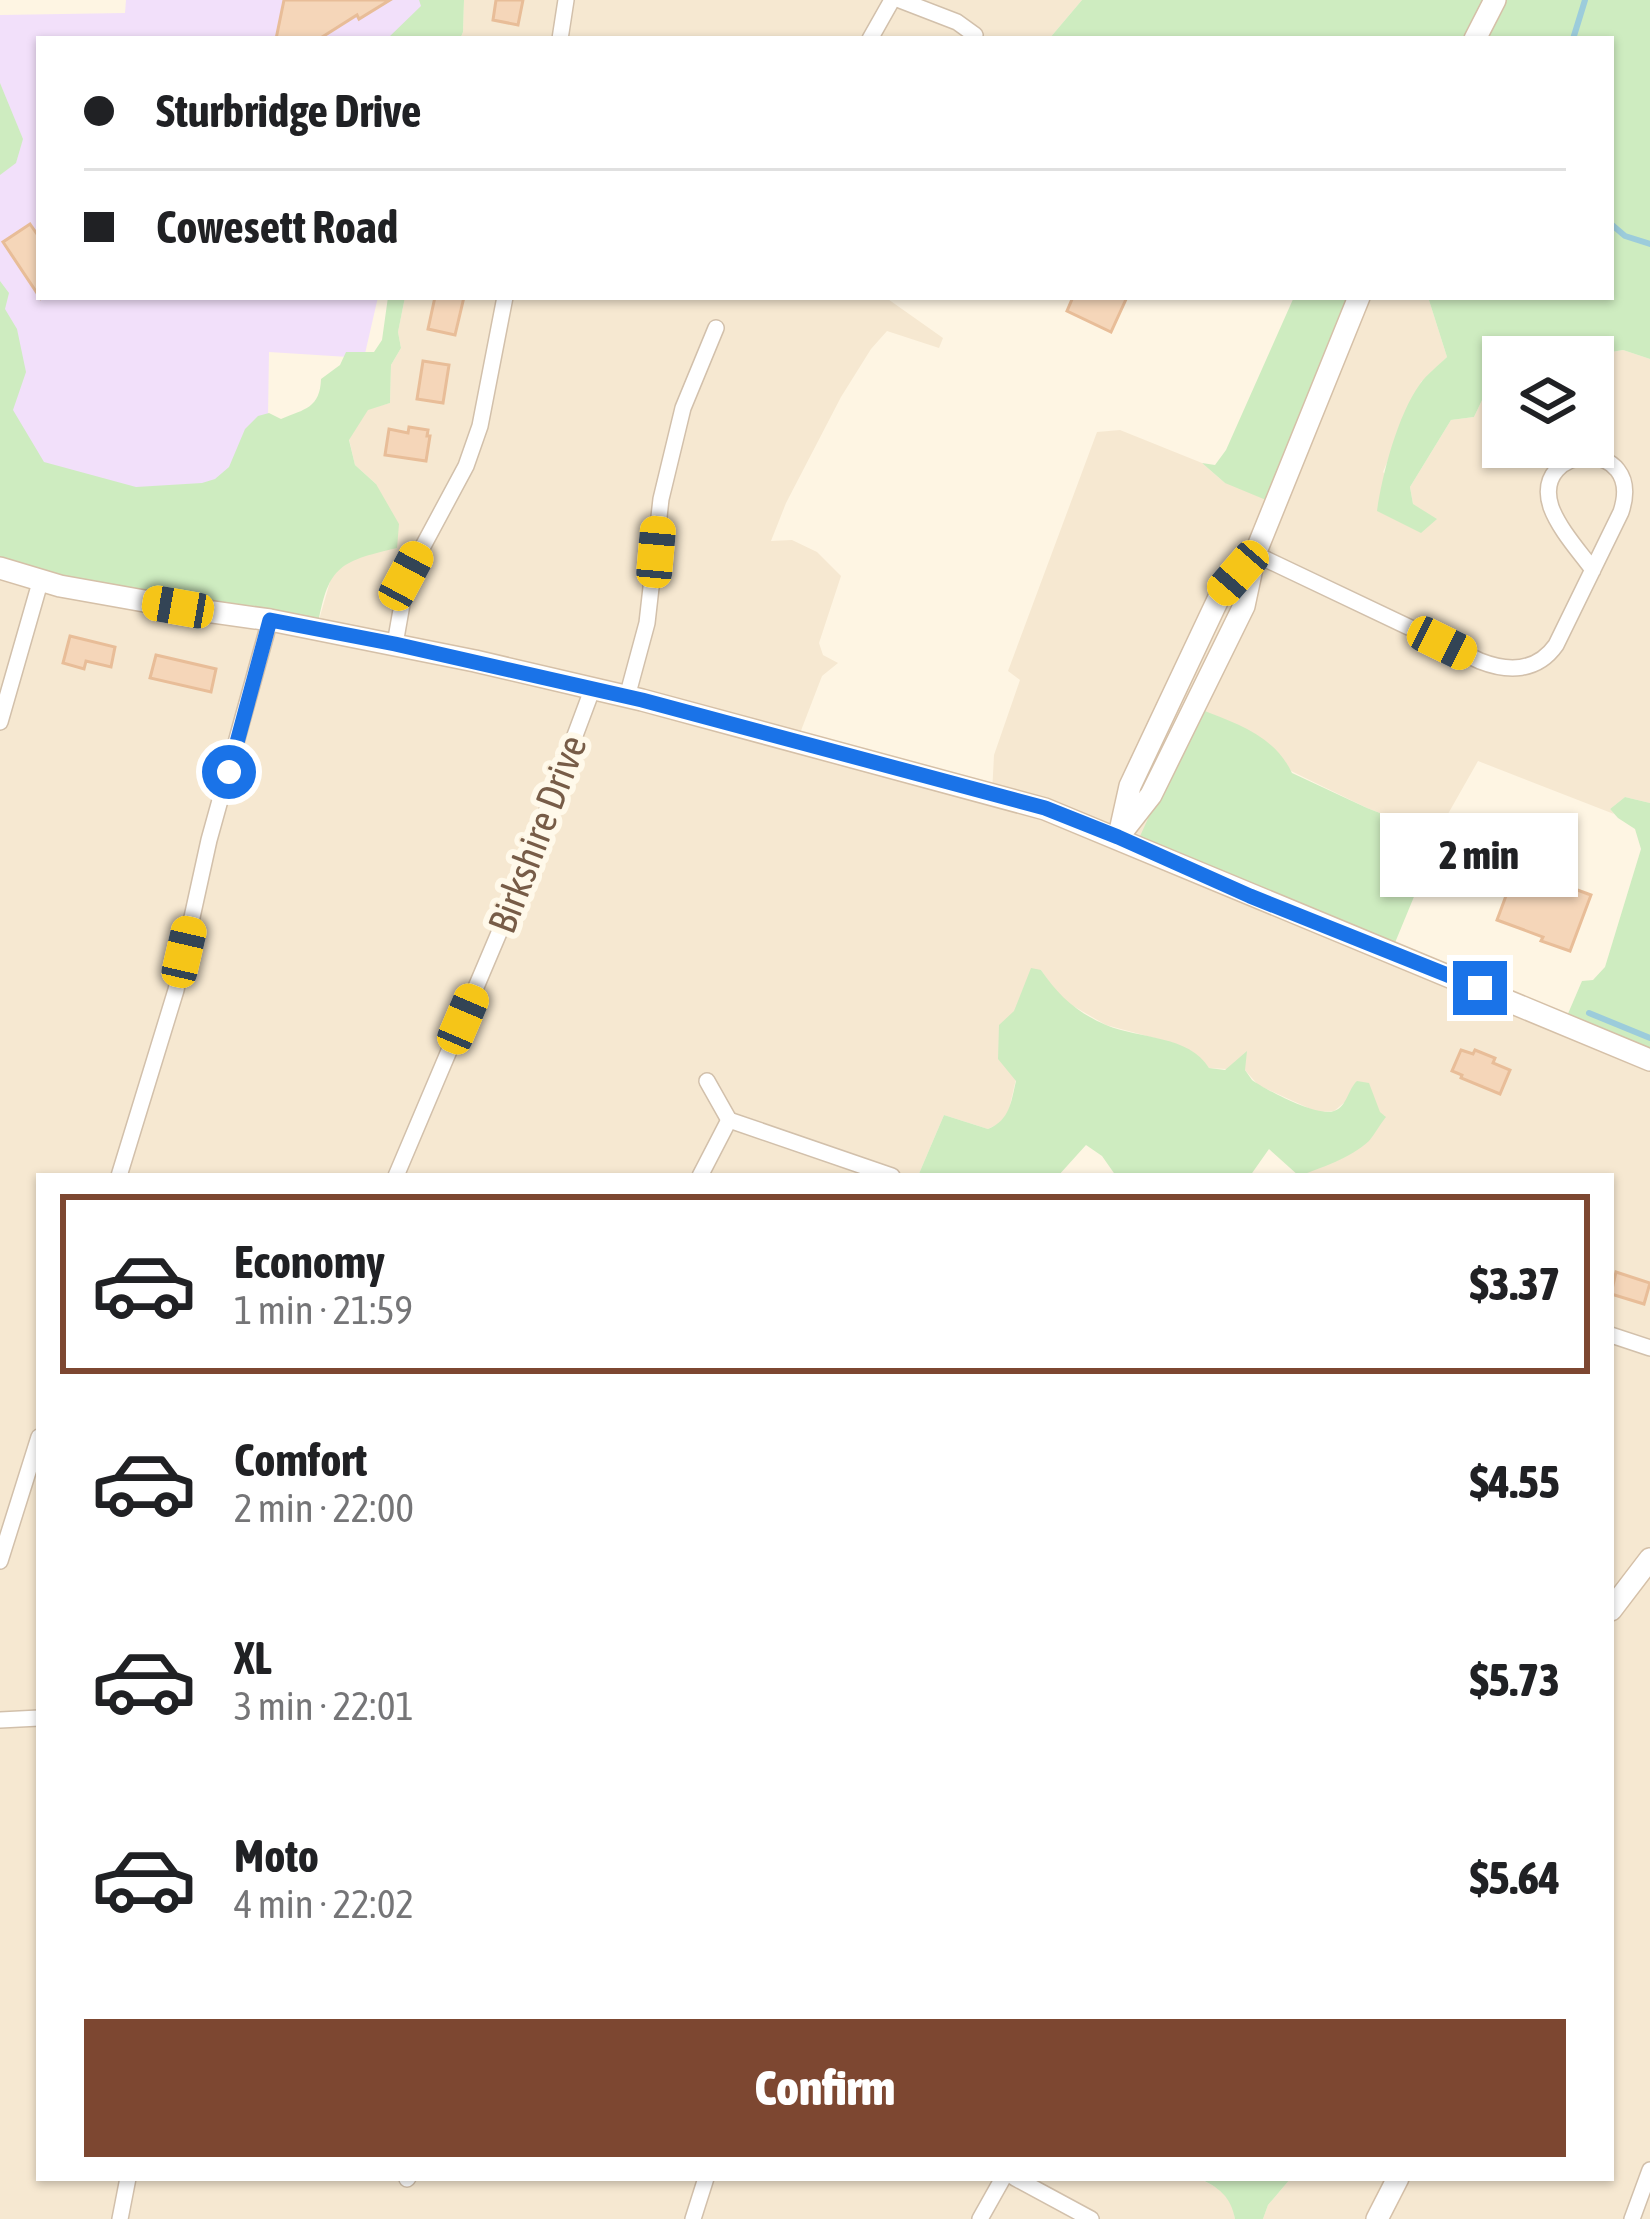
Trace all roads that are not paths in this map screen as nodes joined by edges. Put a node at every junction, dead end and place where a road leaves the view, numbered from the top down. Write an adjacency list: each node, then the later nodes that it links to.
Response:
1 (566, 0): 5 (street)
2 (896, 0): 4 (street); 6 (street)
3 (1496, 0): 7 (main road)
4 (975, 34)
5 (560, 36)
6 (872, 36)
7 (1477, 36)
8 (504, 300): 16 (street)
9 (1358, 300): 11 (main road)
10 (716, 328): 18 (street)
11 (1255, 554): 13 (street); 20 (main road)
12 (0, 568): 14 (main road)
13 (1593, 570): 13 (street)
14 (41, 579): 15 (main road); 19 (street)
15 (270, 620): 16 (main road); 24 (street)
16 (395, 644): 17 (main road)
17 (592, 690): 18 (main road); 25 (street, Birkshire Drive)
18 (627, 697): 20 (main road)
19 (0, 722)
20 (1118, 837): 21 (main road)
21 (1650, 1060)
22 (707, 1081): 23 (street)
23 (729, 1120): 26 (street); 27 (street)
24 (120, 1173)
25 (397, 1173)
26 (702, 1173)
27 (883, 1173)
28 (1614, 1336): 29 (street)
29 (1650, 1348)
30 (36, 1447): 32 (street)
31 (1650, 1558): 33 (main road)
32 (0, 1561)
33 (1614, 1606)
34 (36, 1718): 35 (street)
35 (0, 1720)
36 (1650, 2170): 47 (street)
37 (127, 2181): 42 (street)
38 (705, 2181): 43 (street)
39 (1001, 2181): 44 (street)
40 (1021, 2181): 45 (street)
41 (1396, 2181): 46 (main road)
42 (120, 2219)
43 (693, 2219)
44 (980, 2219)
45 (1091, 2219)
46 (1377, 2219)
47 (1632, 2219)

